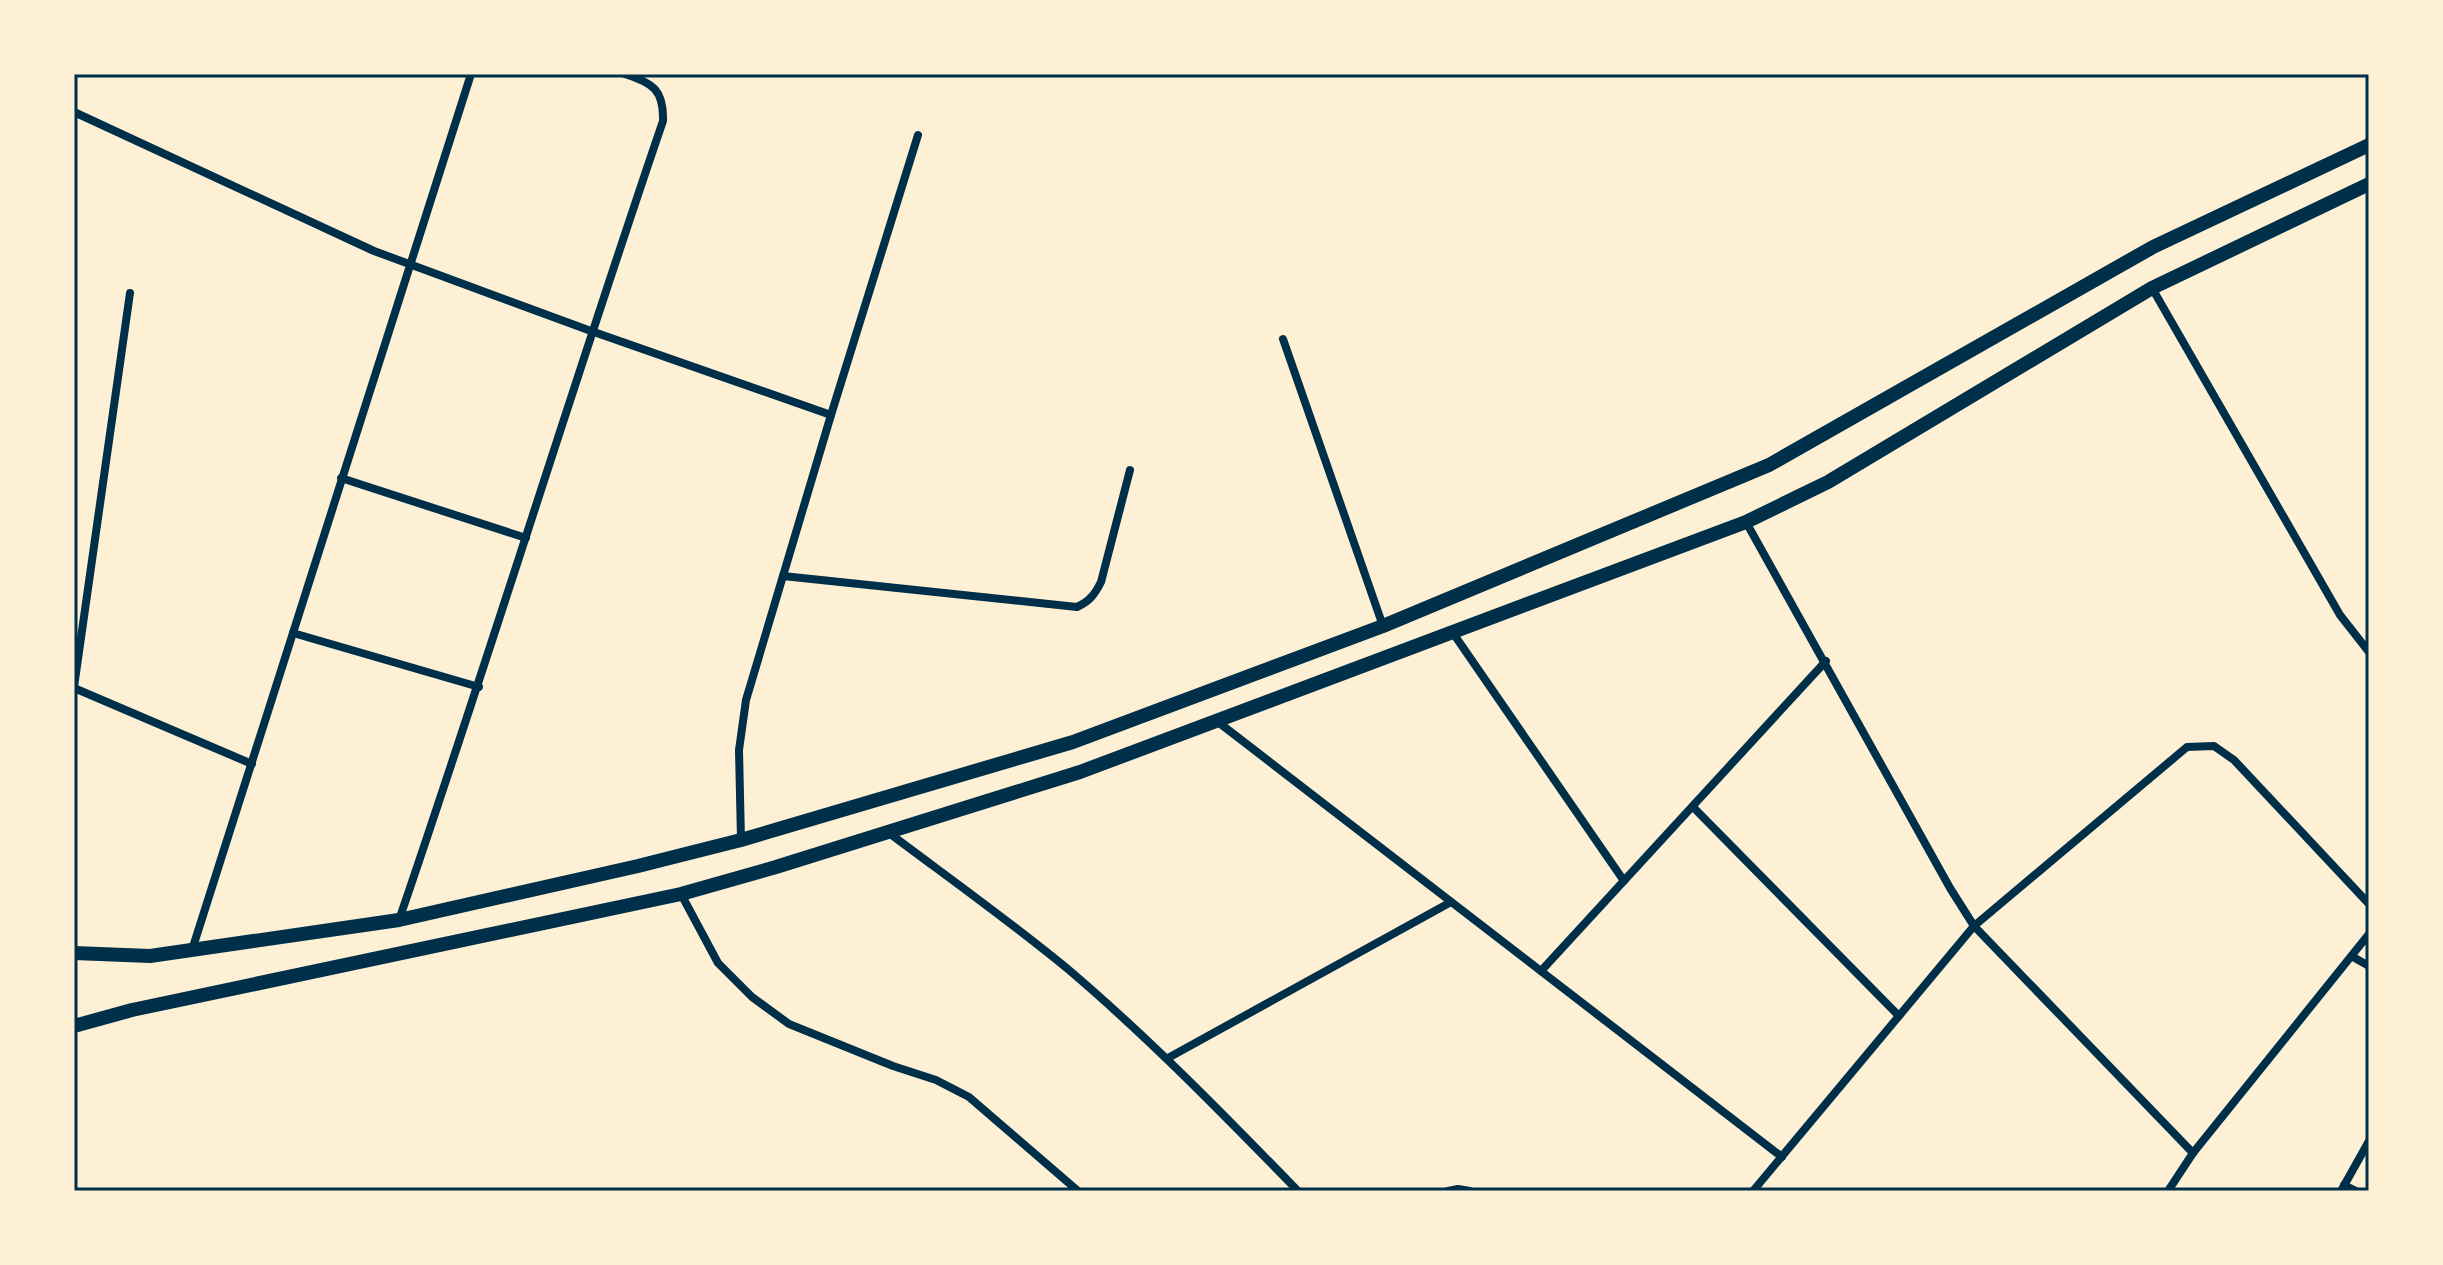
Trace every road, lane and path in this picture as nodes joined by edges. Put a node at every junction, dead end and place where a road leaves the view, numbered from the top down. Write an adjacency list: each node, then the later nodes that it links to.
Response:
1 (471, 74): 7 (street)
2 (625, 74): 10 (street)
3 (74, 112): 7 (street)
4 (918, 135): 12 (street)
5 (2369, 145): 18 (street)
6 (2369, 184): 8 (street)
7 (409, 264): 10 (street); 14 (street)
8 (2152, 288): 15 (street); 21 (street)
9 (130, 293): 24 (street)
10 (591, 331): 12 (street); 16 (street)
11 (1283, 339): 18 (street)
12 (831, 415): 17 (street)
13 (1130, 470): 17 (street)
14 (341, 478): 16 (street); 19 (street)
15 (1746, 522): 20 (street); 22 (street)
16 (526, 538): 23 (street)
17 (783, 576): 29 (street)
18 (1383, 626): 29 (street)
19 (293, 633): 23 (street); 26 (street)
20 (1453, 633): 25 (street); 30 (street)
21 (2369, 652)
22 (1826, 661): 27 (street); 35 (street)
23 (479, 687): 34 (street)
24 (74, 688): 26 (street)
25 (1218, 722): 28 (street); 32 (street)
26 (252, 764): 37 (street)
27 (1693, 807): 30 (street); 42 (street)
28 (888, 832): 31 (street); 44 (street)
29 (741, 840): 34 (street)
30 (1624, 881): 41 (street)
31 (681, 894): 43 (street); 49 (street)
32 (1451, 902): 41 (street); 44 (street)
33 (2369, 904): 35 (street)
34 (399, 920): 37 (street)
35 (1974, 926): 42 (street); 46 (street)
36 (2369, 934): 39 (street)
37 (192, 951): 38 (street)
38 (74, 953)
39 (2353, 957): 40 (street); 46 (street)
40 (2369, 966)
41 (1541, 971): 47 (street)
42 (1899, 1016): 47 (street)
43 (74, 1026)
44 (1168, 1058): 50 (street)
45 (2369, 1141): 48 (street)
46 (2193, 1153): 54 (street)
47 (1782, 1157): 53 (street)
48 (2342, 1188): 55 (street)
49 (1078, 1191)
50 (1297, 1191)
51 (1448, 1191): 52 (street)
52 (1470, 1191)
53 (1753, 1191)
54 (2168, 1191)
55 (2356, 1191)

